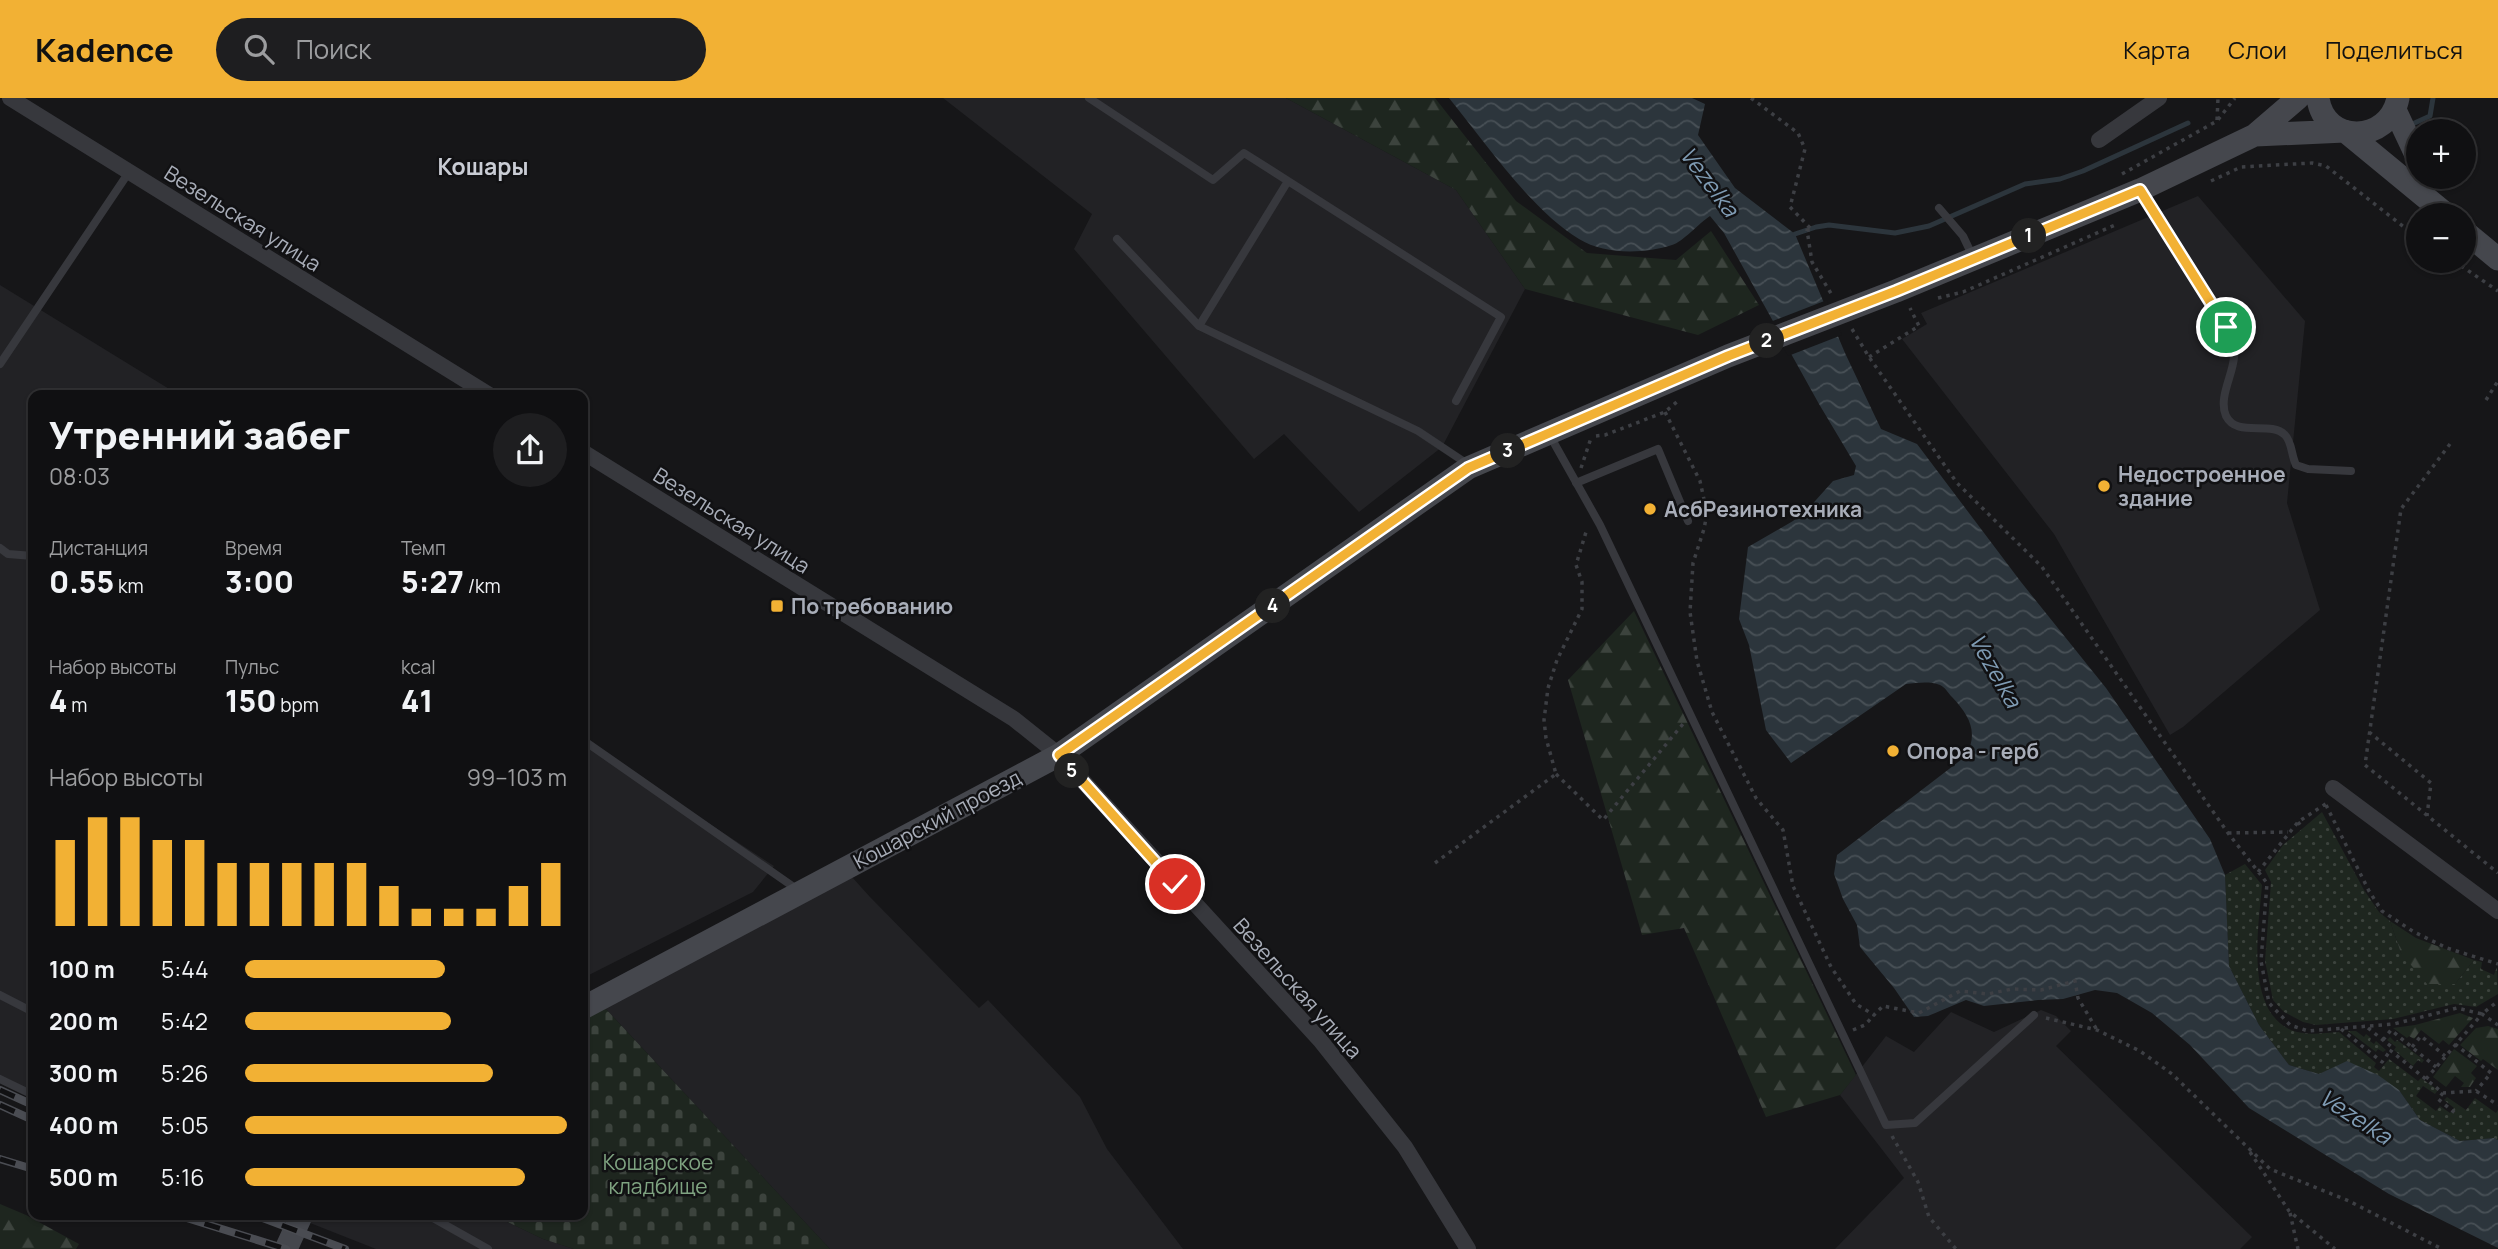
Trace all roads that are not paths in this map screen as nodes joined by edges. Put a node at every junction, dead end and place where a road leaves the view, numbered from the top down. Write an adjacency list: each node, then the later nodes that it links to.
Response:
1 (10, 98): 11 (street, Везельская улица)
2 (1089, 98): 12 (lane)
3 (2160, 98): 10 (street)
4 (2298, 98): 9 (street, Кошарский проезд)
5 (2318, 98): 8 (street)
6 (2396, 104): 7 (street); 8 (street, Кошарский проезд)
7 (2406, 129)
8 (2345, 131): 9 (street, Кошарский проезд); 14 (street)
9 (2255, 135): 13 (street, Кошарский проезд)
10 (2099, 141)
11 (129, 172): 21 (lane); 23 (street, Везельская улица)
12 (1288, 181): 20 (lane); 24 (lane)
13 (2140, 190): 18 (street, Кошарский проезд); 28 (lane)
14 (2432, 203)
15 (1942, 211): 18 (lane)
16 (1117, 239): 20 (lane)
17 (2476, 240): 19 (street)
18 (1974, 259): 25 (street, Кошарский проезд)
19 (2498, 259)
20 (1199, 326): 27 (lane)
21 (3, 354): 22 (lane)
22 (0, 364)
23 (481, 390)
24 (1456, 401)
25 (1549, 434): 27 (street, Кошарский проезд); 29 (lane)
26 (588, 455): 34 (street, Везельская улица)
27 (1468, 468): 34 (street, Кошарский проезд)
28 (2351, 471)
29 (1576, 483): 30 (lane); 41 (lane)
30 (1688, 521)
31 (0, 548): 32 (lane)
32 (28, 556)
33 (588, 743): 36 (lane)
34 (1059, 755): 36 (street, Кошарский проезд); 48 (street, Везельская улица)
35 (2333, 788): 37 (street)
36 (800, 891): 39 (street, Кошарский проезд)
37 (2498, 911)
38 (0, 995): 40 (lane)
39 (588, 1005)
40 (28, 1009)
41 (2034, 1015)
42 (0, 1079): 43 (lane)
43 (28, 1093)
44 (299, 1220): 46 (street)
45 (437, 1220): 47 (lane)
46 (286, 1249)
47 (488, 1249)
48 (1468, 1249)

